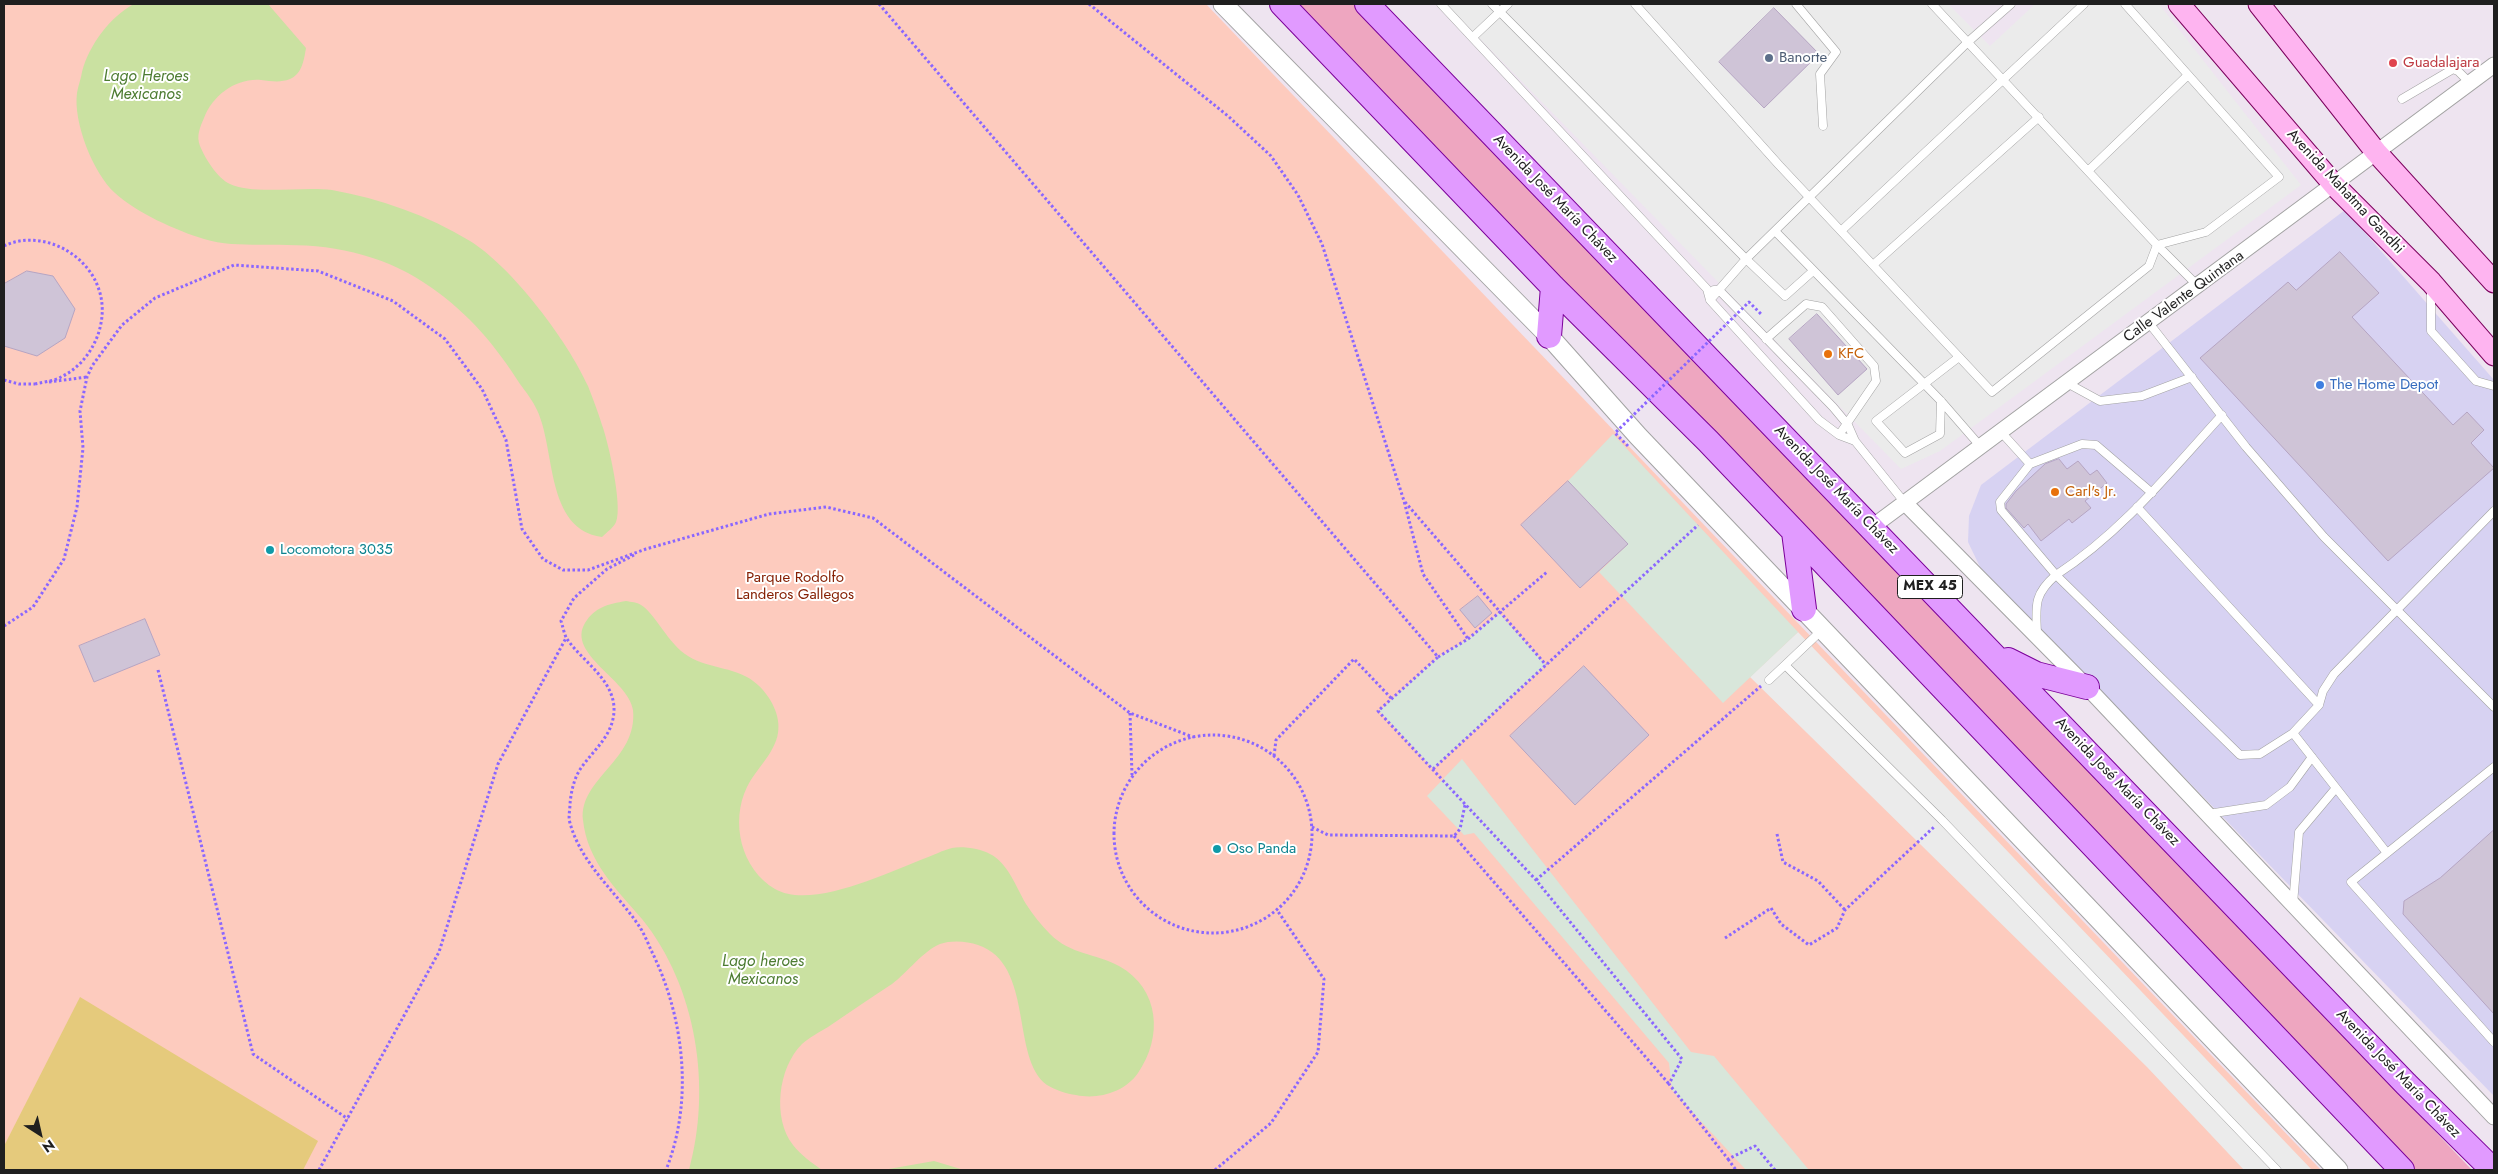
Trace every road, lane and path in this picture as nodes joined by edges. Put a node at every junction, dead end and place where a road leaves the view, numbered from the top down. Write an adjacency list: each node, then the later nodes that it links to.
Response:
1 (879, 4): 87 (path)
2 (1089, 4): 68 (path)
3 (1223, 4): 47 (street)
4 (1282, 4): 41 (main road)
5 (1367, 4): 73 (main road, Avenida José María Chávez / MEX 45)
6 (1441, 4): 18 (lane)
7 (1492, 4): 17 (lane)
8 (1508, 4): 17 (lane)
9 (1634, 4): 30 (lane)
10 (1796, 4): 26 (lane)
11 (1932, 4): 19 (lane)
12 (2011, 4): 19 (lane)
13 (2084, 4): 22 (lane)
14 (2125, 4): 21 (lane)
15 (2180, 4): 29 (main road, Avenida Mahatma Gandhi)
16 (2259, 4): 27 (main road)
17 (1499, 11): 18 (lane); 35 (lane)
18 (1473, 37): 42 (lane)
19 (1969, 41): 22 (lane); 30 (lane)
20 (2494, 65): 23 (street, Calle Valente Quintana)
21 (2188, 75): 28 (lane); 33 (lane)
22 (2004, 79): 25 (lane); 32 (lane)
23 (2470, 83): 24 (lane); 27 (street, Calle Valente Quintana)
24 (2402, 99)
25 (2039, 118): 28 (lane); 36 (lane)
26 (1823, 126)
27 (2376, 152): 29 (street, Calle Valente Quintana); 39 (main road)
28 (2088, 170): 33 (lane)
29 (2335, 186): 38 (main road, Avenida Mahatma Gandhi); 40 (street, Calle Valente Quintana)
30 (1811, 198): 31 (lane); 32 (lane)
31 (1775, 231): 35 (lane); 37 (lane)
32 (1841, 231): 36 (lane)
33 (2157, 245): 40 (lane); 50 (lane)
34 (4, 246): 55 (path)
35 (1746, 259): 37 (lane); 43 (lane)
36 (1873, 265): 50 (lane)
37 (1813, 270): 56 (lane)
38 (2432, 282): 49 (main road, Avenida Mahatma Gandhi); 57 (lane)
39 (2494, 282)
40 (2199, 286): 46 (street, Calle Valente Quintana)
41 (1553, 287): 47 (main road); 74 (main road)
42 (1707, 289): 43 (lane); 44 (lane)
43 (1719, 290): 44 (lane); 48 (lane)
44 (1710, 300): 62 (lane)
45 (1762, 315): 64 (path, bridge)
46 (2149, 323): 52 (lane); 54 (street, Calle Valente Quintana)
47 (1549, 336): 72 (street)
48 (1766, 338): 60 (lane); 60 (lane)
49 (2494, 356)
50 (1959, 357): 56 (lane)
51 (86, 377): 55 (path); 75 (path); 81 (path)
52 (2192, 377): 54 (lane); 59 (lane)
53 (4, 380): 55 (path)
54 (2067, 383): 61 (street, Calle Valente Quintana)
55 (35, 384)
56 (1924, 384): 58 (lane); 58 (lane)
57 (2494, 386)
58 (1941, 401): 65 (lane)
59 (2222, 415): 67 (lane); 79 (lane)
60 (1848, 425): 62 (lane); 63 (lane)
61 (2001, 432): 65 (street, Calle Valente Quintana); 66 (lane)
62 (1839, 435): 63 (lane)
63 (1855, 441): 69 (lane)
64 (1628, 446)
65 (1981, 447): 69 (street, Calle Valente Quintana)
66 (2030, 464): 67 (lane); 77 (lane)
67 (2152, 493): 70 (lane)
68 (1404, 501): 80 (path); 85 (path)
69 (1905, 503): 73 (street, Calle Valente Quintana); 83 (street)
70 (2137, 507): 77 (lane); 94 (lane)
71 (2494, 511): 79 (lane)
72 (1712, 513): 78 (street); 88 (path)
73 (1872, 527): 86 (main road, Avenida José María Chávez / MEX 45)
74 (1794, 532): 78 (main road); 129 (main road)
75 (646, 549): 84 (path); 96 (path)
76 (1547, 572): 80 (path)
77 (2056, 576): 83 (lane); 97 (lane)
78 (1804, 610): 82 (street)
79 (2397, 610): 94 (lane); 95 (lane)
80 (1499, 613): 85 (path); 88 (path)
81 (4, 626)
82 (1824, 628): 89 (lane); 128 (street)
83 (2037, 636): 92 (street)
84 (566, 638): 120 (path); 123 (path)
85 (1468, 639): 87 (path)
86 (1985, 644): 92 (main road); 130 (main road, Avenida José María Chávez / MEX 45)
87 (1438, 657): 93 (path)
88 (1546, 665): 102 (path)
89 (1785, 666): 91 (lane); 107 (lane)
90 (158, 670): 120 (path)
91 (1769, 680): 112 (path)
92 (2087, 687): 106 (street)
93 (1392, 699): 99 (path); 102 (path)
94 (2319, 705): 97 (lane)
95 (2494, 707)
96 (1130, 713): 98 (path); 103 (path)
97 (2293, 733): 100 (lane)
98 (1193, 737): 99 (path); 103 (path)
99 (1274, 756): 108 (path)
100 (2312, 757): 104 (lane); 106 (lane)
101 (2494, 767): 111 (lane)
102 (1433, 769): 105 (path)
103 (1132, 776): 114 (path)
104 (2336, 788): 111 (lane); 113 (lane)
105 (1465, 805): 110 (path); 112 (path)
106 (2208, 814): 113 (street)
107 (1942, 820): 115 (path); 127 (lane)
108 (1312, 827): 110 (path); 114 (path)
109 (1777, 834): 115 (path)
110 (1454, 836): 118 (path)
111 (2387, 853): 117 (lane)
112 (1536, 880): 118 (path)
113 (2293, 904): 119 (street)
114 (1276, 910): 124 (path)
115 (1845, 910): 116 (path)
116 (1725, 938)
117 (2494, 1042)
118 (1669, 1084): 121 (path)
119 (2494, 1117)
120 (348, 1119): 122 (path)
121 (1728, 1159): 125 (path); 126 (path)
122 (319, 1170)
123 (666, 1170)
124 (1215, 1170)
125 (1736, 1170)
126 (1775, 1170)
127 (2277, 1170)
128 (2338, 1170)
129 (2402, 1170)
130 (2492, 1170)

